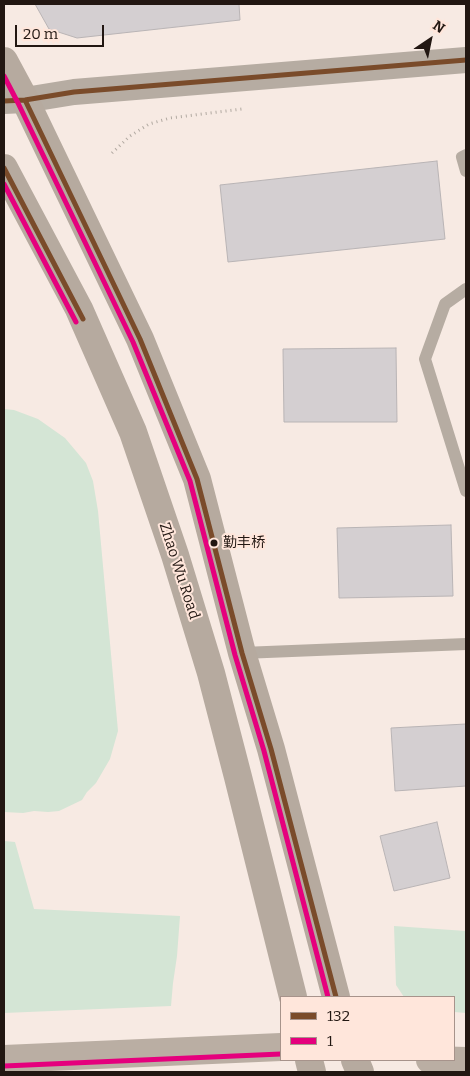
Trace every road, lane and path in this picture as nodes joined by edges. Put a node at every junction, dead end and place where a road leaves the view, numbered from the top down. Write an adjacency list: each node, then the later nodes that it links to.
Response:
1 (466, 60): 3 (street)
2 (4, 61): 3 (main road)
3 (15, 100): 12 (main road)
4 (243, 109): 5 (path)
5 (112, 153)
6 (466, 155): 8 (lane)
7 (4, 168): 13 (main road, Zhao Wu Road)
8 (466, 171)
9 (466, 289): 10 (lane)
10 (466, 491)
11 (466, 644): 12 (lane)
12 (242, 653): 14 (main road)
13 (293, 996)
14 (336, 996)
15 (280, 1047): 16 (main road)
16 (4, 1059)
17 (448, 1061): 18 (main road)
18 (466, 1062)

